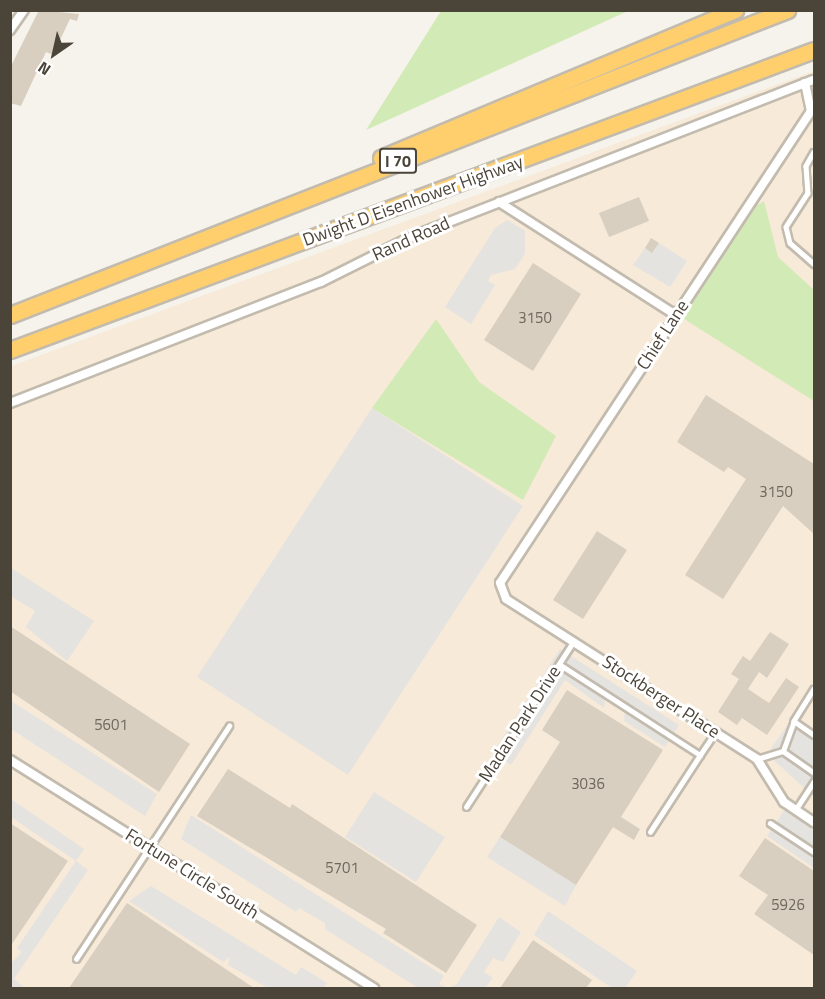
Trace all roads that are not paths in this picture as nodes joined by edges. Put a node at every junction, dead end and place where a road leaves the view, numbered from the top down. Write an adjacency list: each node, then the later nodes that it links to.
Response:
1 (24, 10): 4 (street)
2 (735, 10): 11 (highway)
3 (787, 10): 11 (highway, I 70)
4 (10, 30)
5 (814, 51): 15 (highway, Dwight D Eisenhower Highway / I 70)
6 (814, 80): 7 (street, Rand Road)
7 (805, 84): 8 (street, Chief Lane); 10 (street, Rand Road)
8 (813, 112): 14 (street, Chief Lane)
9 (814, 152): 12 (lane)
10 (499, 202): 14 (street); 16 (street, Rand Road)
11 (253, 218): 13 (highway, I 70)
12 (814, 264)
13 (10, 315)
14 (676, 315): 17 (street, Chief Lane)
15 (10, 350)
16 (10, 403)
17 (500, 582): 18 (street, Stockberger Place)
18 (574, 641): 19 (lane, Madan Park Drive); 25 (street, Stockberger Place)
19 (559, 664): 28 (lane); 33 (lane, Madan Park Drive)
20 (814, 689): 21 (lane)
21 (809, 697): 22 (lane); 23 (lane)
22 (814, 701)
23 (794, 721): 26 (lane); 27 (lane)
24 (229, 726): 38 (lane)
25 (716, 732): 28 (lane); 29 (street, Stockberger Place)
26 (814, 735)
27 (783, 751): 29 (lane); 31 (lane)
28 (700, 755): 37 (lane)
29 (757, 759): 34 (street, Stockberger Place)
30 (11, 761): 38 (street, Fortune Circle South)
31 (814, 773)
32 (814, 781): 34 (lane)
33 (466, 807)
34 (796, 810): 35 (street, Stockberger Place)
35 (814, 822)
36 (770, 823): 39 (lane)
37 (650, 832)
38 (150, 849): 40 (lane); 41 (street, Fortune Circle South)
39 (814, 852)
40 (76, 959)
41 (373, 988)

